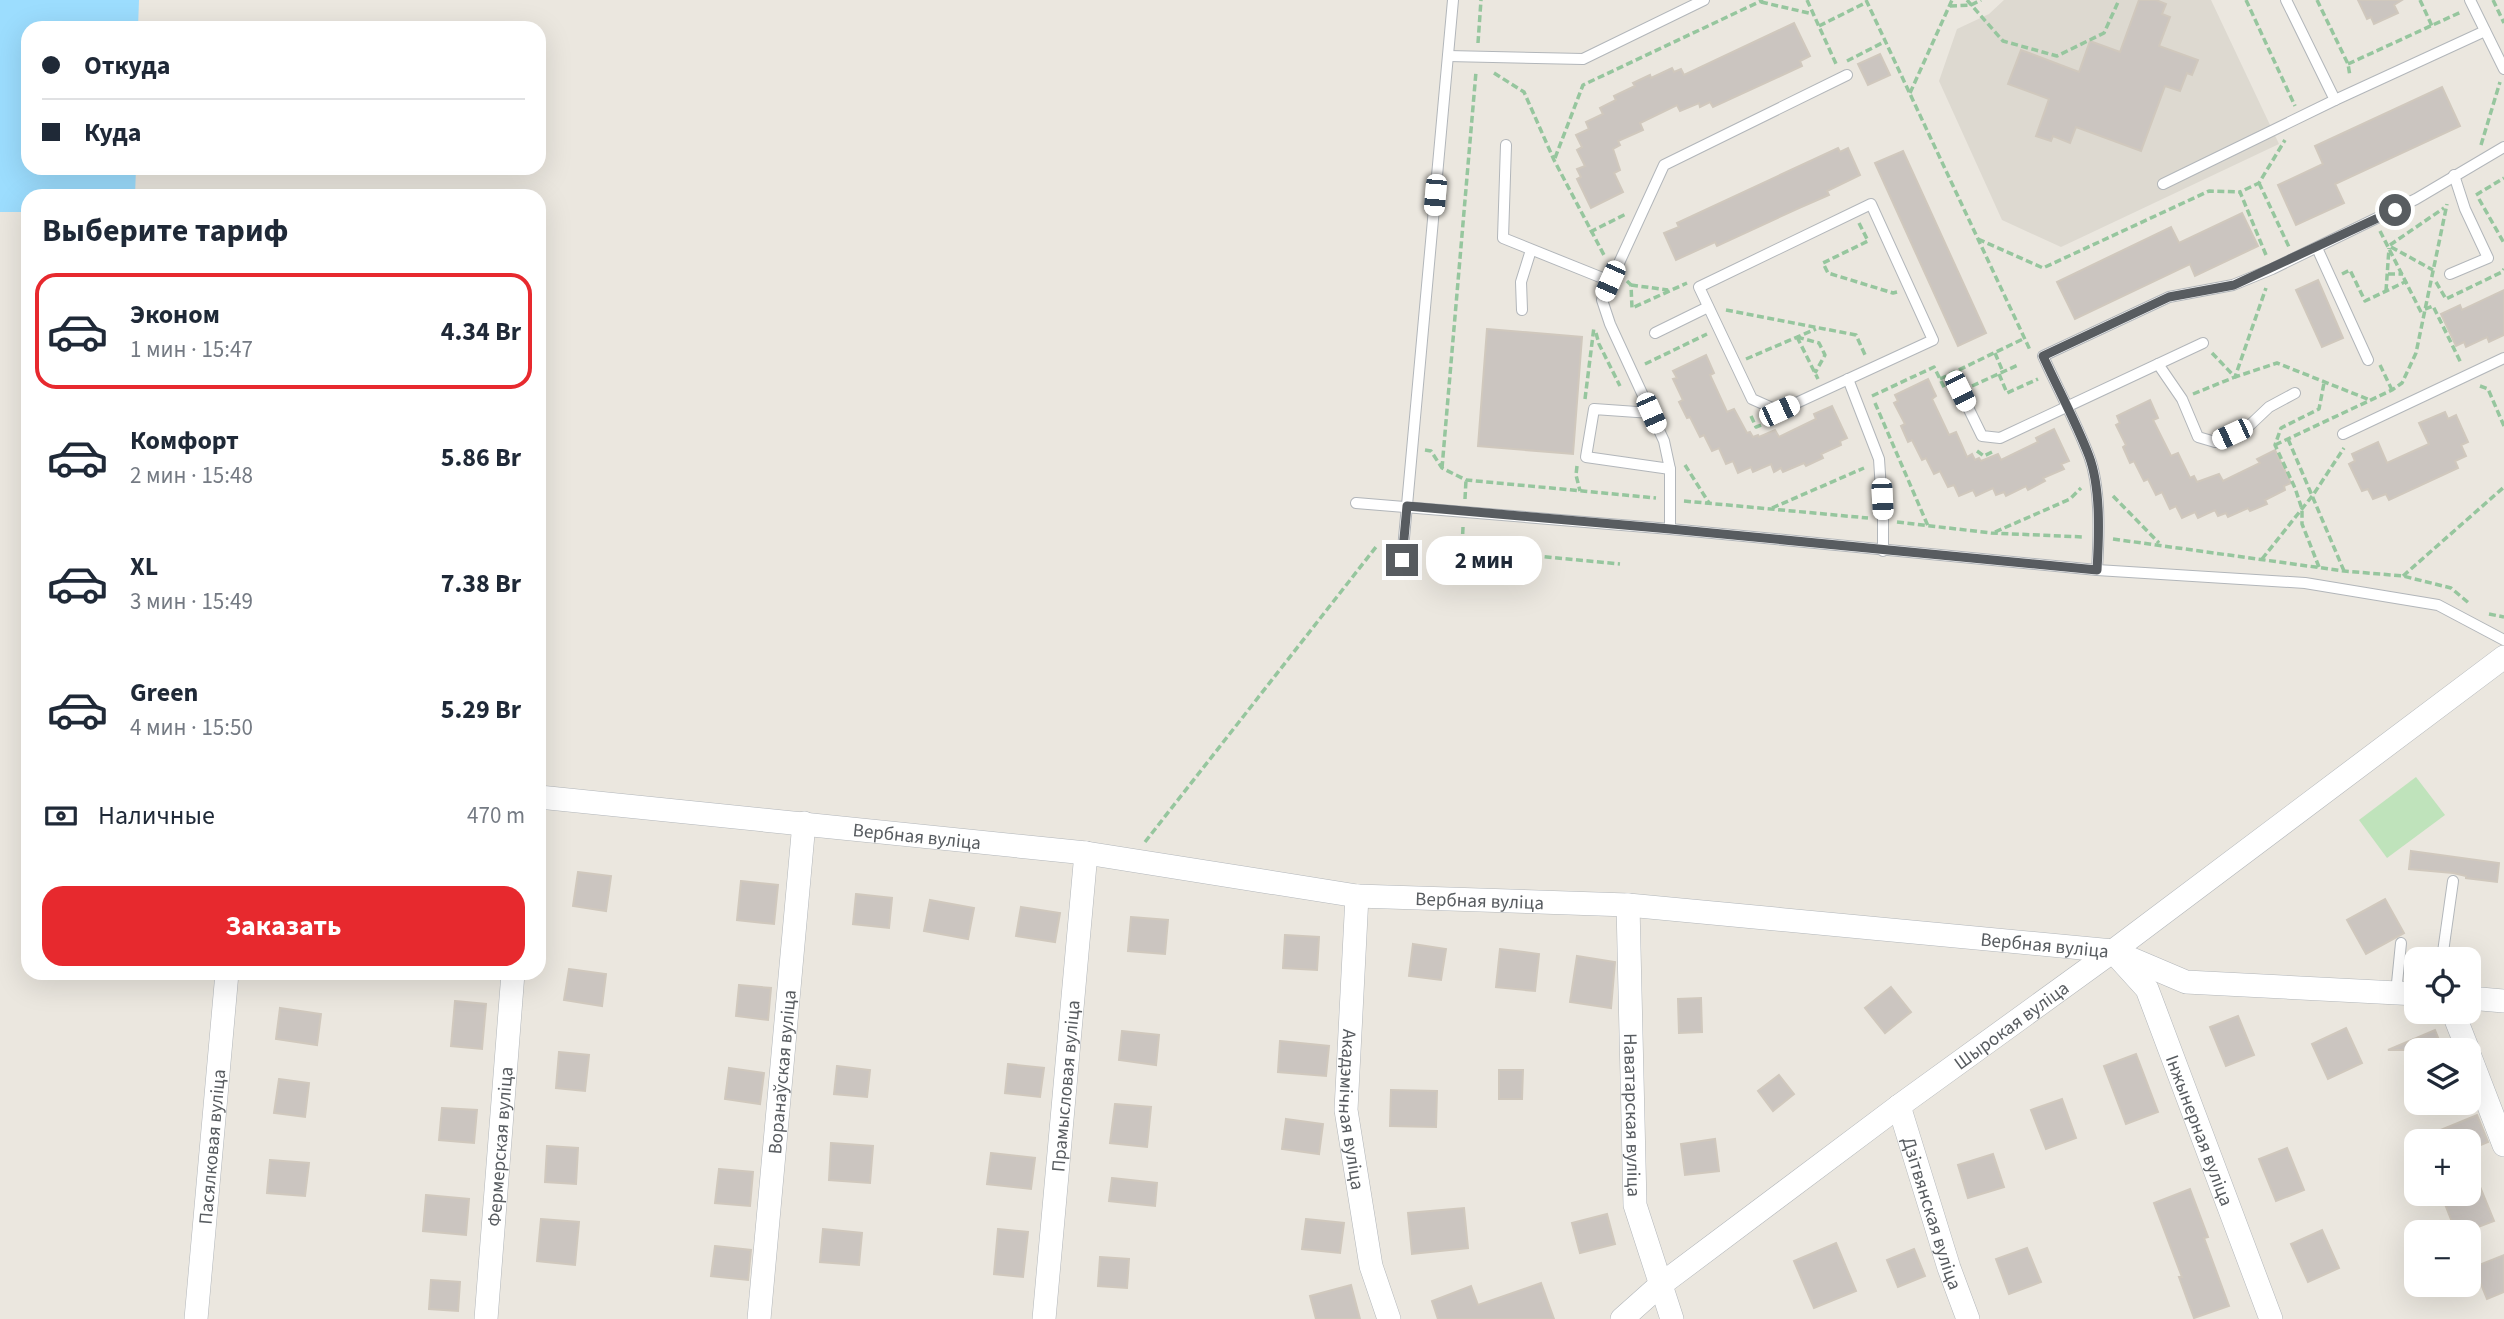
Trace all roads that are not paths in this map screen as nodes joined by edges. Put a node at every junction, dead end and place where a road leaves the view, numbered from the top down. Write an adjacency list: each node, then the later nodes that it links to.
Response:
1 (1452, 0): 6 (lane)
2 (1704, 0): 6 (lane)
3 (2286, 0): 9 (lane)
4 (2471, 4): 5 (lane)
5 (2485, 30): 7 (lane); 9 (lane)
6 (1448, 56): 33 (lane)
7 (2504, 69)
8 (1847, 75): 17 (lane)
9 (2335, 100): 13 (lane)
10 (1506, 145): 15 (lane)
11 (2504, 147): 12 (lane)
12 (2454, 175): 14 (lane); 16 (lane)
13 (2164, 184)
14 (2317, 248): 23 (lane); 28 (lane)
15 (1531, 250): 17 (lane); 19 (lane)
16 (2450, 274)
17 (1610, 281): 29 (lane)
18 (1708, 307): 20 (lane); 25 (lane); 25 (lane)
19 (1522, 310)
20 (1655, 333)
21 (2203, 344): 24 (lane)
22 (2504, 358): 30 (lane)
23 (2368, 360)
24 (2158, 364): 27 (lane); 28 (lane)
25 (1848, 379): 35 (lane)
26 (1960, 391): 28 (lane)
27 (2295, 393)
28 (2066, 407): 37 (lane)
29 (1651, 413): 31 (lane); 31 (lane)
30 (2343, 434)
31 (1670, 469): 34 (lane)
32 (1356, 503): 33 (lane)
33 (1407, 506): 34 (lane); 36 (lane)
34 (1670, 529): 35 (lane)
35 (1883, 551): 37 (lane)
36 (1402, 560)
37 (2097, 570): 38 (lane)
38 (2504, 640)
39 (2504, 657): 48 (street, Шырокая вуліца)
40 (546, 798): 41 (street, Вербная вуліца)
41 (804, 823): 42 (street, Вербная вуліца); 61 (street, Воранаўская вуліца)
42 (1086, 853): 44 (street, Вербная вуліца); 62 (street, Прамысловая вуліца)
43 (2453, 881): 47 (lane)
44 (1357, 896): 45 (street, Вербная вуліца); 63 (street, Акадэмічная вуліца)
45 (1628, 905): 48 (street, Вербная вуліца); 58 (street, Наватарская вуліца)
46 (2401, 943): 49 (lane)
47 (2444, 947)
48 (2113, 951): 52 (street, Вербная вуліца); 56 (street, Шырокая вуліца); 67 (street, Інжынерная вуліца)
49 (2404, 974)
50 (227, 980): 59 (street, Пасялковая вуліца)
51 (512, 980): 60 (street, Фермерская вуліца)
52 (2404, 994)
53 (2481, 999): 54 (street)
54 (2504, 1001)
55 (2481, 1086): 57 (street)
56 (1899, 1106): 58 (street, Шырокая вуліца); 66 (street, Дзітвянская вуліца)
57 (2504, 1145)
58 (1659, 1286): 64 (street, Шырокая вуліца); 65 (street, Наватарская вуліца)
59 (196, 1319)
60 (486, 1319)
61 (759, 1319)
62 (1044, 1319)
63 (1389, 1319)
64 (1622, 1319)
65 (1672, 1319)
66 (1968, 1319)
67 (2272, 1319)

